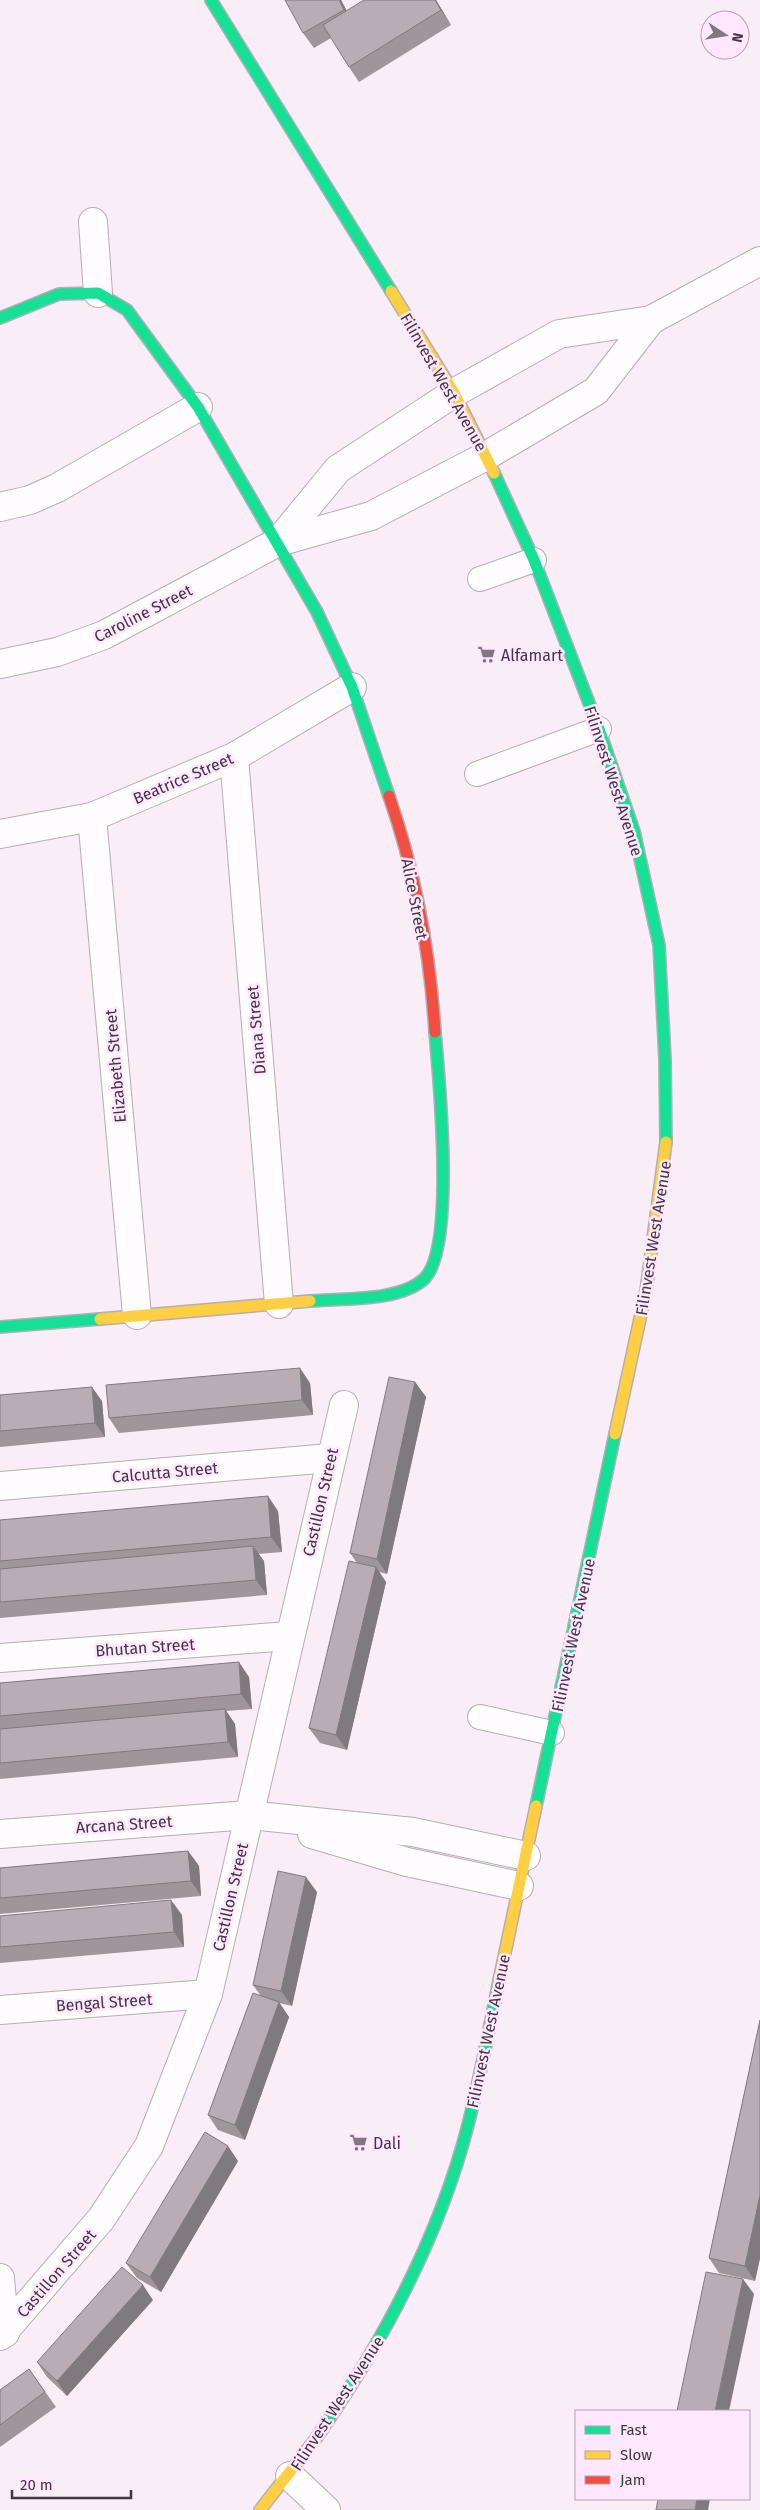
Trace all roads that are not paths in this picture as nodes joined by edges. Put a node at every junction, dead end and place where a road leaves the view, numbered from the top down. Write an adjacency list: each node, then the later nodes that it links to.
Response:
1 (214, 4): 7 (street, Filinvest West Avenue)
2 (93, 222): 4 (street)
3 (760, 260): 6 (street)
4 (98, 293): 5 (street); 8 (street, Alice Street)
5 (0, 318)
6 (651, 320): 7 (street); 9 (street)
7 (454, 393): 9 (street, Filinvest West Avenue); 11 (street)
8 (198, 407): 10 (street); 11 (street, Alice Street)
9 (486, 456): 11 (street); 12 (street, Filinvest West Avenue)
10 (0, 507)
11 (278, 542): 14 (street, Caroline Street); 15 (street, Alice Street)
12 (534, 560): 13 (lane); 16 (street, Filinvest West Avenue)
13 (480, 579)
14 (0, 664)
15 (352, 687): 17 (street, Beatrice Street); 21 (street, Alice Street)
16 (599, 729): 18 (lane); 30 (street, Filinvest West Avenue)
17 (234, 757): 19 (street, Beatrice Street); 21 (street, Diana Street)
18 (477, 774)
19 (92, 817): 20 (street, Beatrice Street); 22 (street, Elizabeth Street)
20 (0, 834)
21 (279, 1304): 22 (street)
22 (137, 1316): 23 (street)
23 (0, 1327)
24 (344, 1406): 25 (street, Castillon Street)
25 (330, 1458): 26 (street, Calcutta Street); 27 (street, Castillon Street)
26 (0, 1486)
27 (289, 1636): 28 (street, Bhutan Street); 31 (street, Castillon Street)
28 (0, 1658)
29 (480, 1718): 30 (lane)
30 (552, 1733): 33 (street, Filinvest West Avenue)
31 (249, 1815): 32 (street, Arcana Street); 33 (street); 34 (street); 35 (street, Castillon Street)
32 (0, 1834)
33 (526, 1856): 34 (street, Filinvest West Avenue)
34 (519, 1886): 39 (street, Filinvest West Avenue)
35 (208, 1994): 36 (street, Bengal Street); 38 (street, Castillon Street)
36 (0, 2010)
37 (0, 2278): 38 (street)
38 (2, 2334)
39 (290, 2476): 40 (street, Filinvest West Avenue); 41 (street)
40 (260, 2510)
41 (326, 2510)

